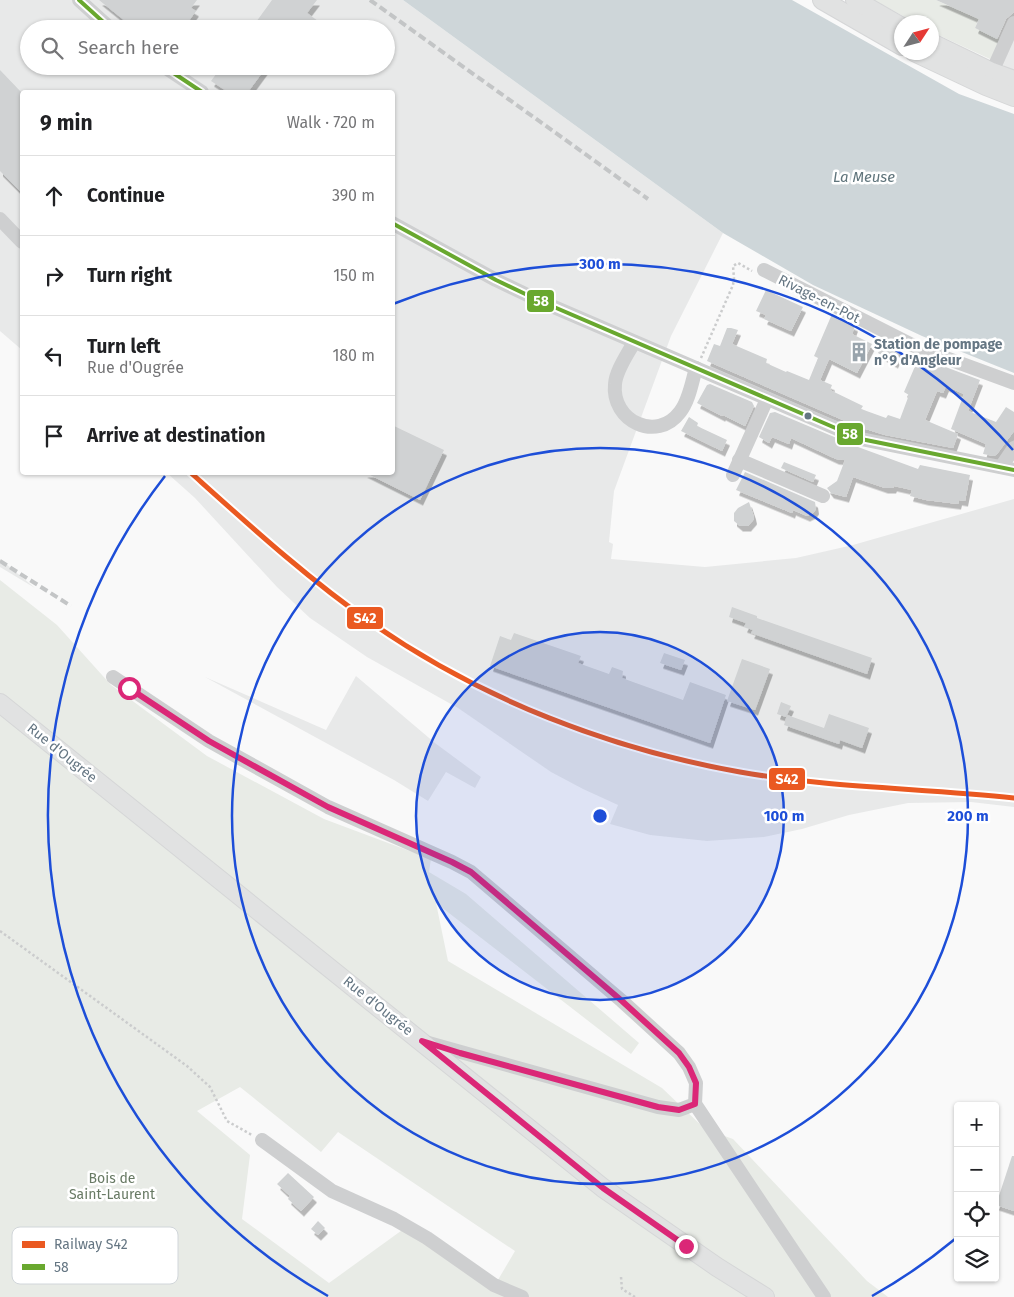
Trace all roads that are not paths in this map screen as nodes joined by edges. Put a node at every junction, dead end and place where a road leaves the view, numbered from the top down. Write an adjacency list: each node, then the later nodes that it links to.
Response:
1 (79, 0): 4 (street)
2 (822, 0): 7 (main road)
3 (855, 0): 5 (main road)
4 (101, 20)
5 (894, 22)
6 (1014, 23): 10 (street)
7 (894, 41)
8 (939, 46): 10 (main road)
9 (931, 60): 14 (main road)
10 (992, 72): 12 (main road)
11 (176, 75): 13 (street)
12 (1014, 80)
13 (199, 90)
14 (1014, 97)
15 (0, 220): 17 (street)
16 (395, 225): 19 (street)
17 (20, 240)
18 (764, 270): 21 (street, Rivage-en-Pot)
19 (634, 342): 20 (street); 20 (street)
20 (696, 368): 22 (street)
21 (1014, 383)
22 (767, 399): 24 (street); 25 (street)
23 (1014, 448): 25 (street)
24 (739, 460): 26 (street); 27 (street)
25 (1008, 468)
26 (733, 475)
27 (823, 496)
28 (114, 678): 31 (street)
29 (0, 703): 30 (main road, Rue d'Ougrée)
30 (422, 1041): 31 (street); 34 (main road, Rue d'Ougrée)
31 (695, 1104): 35 (street)
32 (262, 1140): 33 (street)
33 (522, 1297)
34 (765, 1297)
35 (824, 1297)

